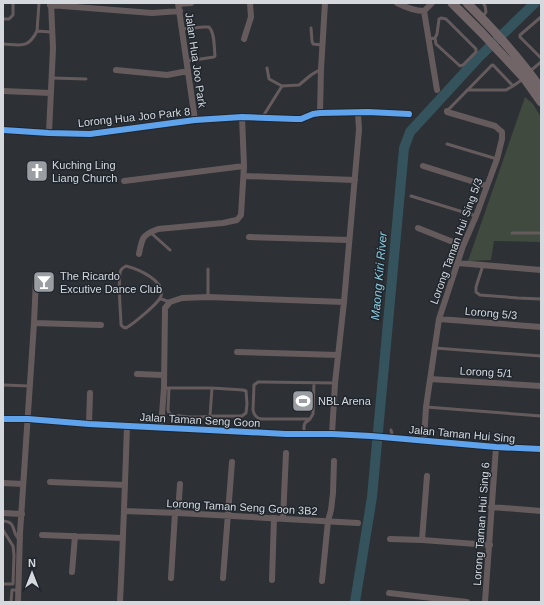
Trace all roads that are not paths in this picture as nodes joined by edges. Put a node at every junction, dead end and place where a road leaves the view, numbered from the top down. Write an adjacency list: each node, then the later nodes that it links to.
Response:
1 (13, 3): 17 (lane)
2 (39, 3): 20 (lane)
3 (191, 3): 12 (street)
4 (250, 3): 22 (street)
5 (324, 3): 25 (street)
6 (396, 3): 14 (street)
7 (432, 3): 14 (street)
8 (452, 3): 33 (main road)
9 (467, 3): 16 (main road)
10 (483, 3): 16 (lane)
11 (50, 4): 13 (street); 21 (street)
12 (178, 4): 13 (street, Jalan Hua Joo Park)
13 (180, 11): 19 (street, Jalan Hua Joo Park)
14 (424, 11): 23 (street)
15 (541, 17): 26 (lane)
16 (482, 18): 33 (main road)
17 (3, 19)
18 (311, 28): 25 (lane)
19 (182, 29): 27 (street, Jalan Hua Joo Park); 27 (lane)
20 (37, 31): 21 (lane); 24 (lane)
21 (52, 32): 34 (street)
22 (244, 39)
23 (432, 39): 23 (lane); 39 (street)
24 (3, 44)
25 (322, 45): 30 (street)
26 (541, 58)
27 (187, 61): 32 (street, Jalan Hua Joo Park)
28 (541, 62): 33 (lane)
29 (267, 68): 36 (lane)
30 (321, 69): 36 (lane); 46 (street)
31 (116, 70): 32 (street)
32 (188, 71): 50 (street, Jalan Hua Joo Park)
33 (527, 75): 37 (lane); 38 (main road); 43 (main road)
34 (51, 78): 35 (lane); 42 (street)
35 (86, 79)
36 (282, 86): 49 (lane)
37 (513, 86): 40 (lane); 40 (lane)
38 (541, 89)
39 (437, 90)
40 (467, 90): 44 (lane)
41 (3, 91): 42 (street)
42 (51, 93): 52 (street)
43 (541, 102)
44 (447, 111): 54 (street, Lorong Taman Hui Sing 5/3)
45 (358, 112): 46 (street, Lorong Hua Joo Park 8); 47 (street, Lorong Hua Joo Park 8); 58 (street)
46 (320, 113): 49 (street, Lorong Hua Joo Park 8)
47 (410, 114)
48 (242, 117): 49 (street, Lorong Hua Joo Park 8); 50 (street, Lorong Hua Joo Park 8); 55 (street)
49 (262, 118)
50 (195, 120): 52 (street, Lorong Hua Joo Park 8)
51 (3, 130): 52 (street, Lorong Hua Joo Park 8)
52 (49, 133)
53 (447, 144): 54 (lane)
54 (497, 159): 60 (street, Lorong Taman Hui Sing 5/3)
55 (244, 166): 57 (street); 59 (street)
56 (423, 166): 60 (street)
57 (244, 176): 58 (street); 64 (street)
58 (355, 180): 68 (street)
59 (124, 181)
60 (487, 186): 62 (street, Lorong Taman Hui Sing 5/3)
61 (412, 196): 62 (lane)
62 (476, 216): 69 (street, Lorong Taman Hui Sing 5/3)
63 (418, 228): 69 (street)
64 (150, 232): 70 (lane); 71 (street)
65 (512, 232): 66 (lane)
66 (541, 233)
67 (249, 237): 68 (street)
68 (349, 240): 81 (street)
69 (463, 246): 72 (street, Lorong Taman Hui Sing 5/3)
70 (170, 250)
71 (139, 254)
72 (458, 263): 73 (street); 82 (street, Lorong Taman Hui Sing 5/3)
73 (483, 265): 75 (street); 79 (lane)
74 (208, 269): 77 (lane)
75 (541, 270)
76 (36, 279): 83 (street)
77 (208, 297): 80 (street); 81 (street)
78 (161, 299): 78 (lane); 80 (lane)
79 (541, 299)
80 (170, 302): 91 (street)
81 (344, 302): 88 (street)
82 (439, 319): 85 (street, Lorong 5/3); 86 (street, Lorong Taman Hui Sing 5/3)
83 (34, 323): 84 (street); 96 (street)
84 (101, 325)
85 (541, 327)
86 (434, 348): 89 (lane); 92 (street, Lorong Taman Hui Sing 5/3)
87 (237, 352): 88 (street)
88 (338, 355): 94 (street)
89 (541, 356)
90 (137, 374): 91 (street)
91 (164, 375): 98 (street)
92 (430, 379): 97 (street, Lorong 5/1); 101 (street, Lorong Taman Hui Sing 5/3)
93 (314, 383): 94 (lane); 106 (lane); 106 (lane)
94 (335, 384): 113 (street)
95 (3, 385): 96 (lane)
96 (30, 386): 105 (street)
97 (541, 386)
98 (166, 388): 99 (lane); 102 (lane); 109 (street)
99 (212, 388): 102 (lane); 102 (lane)
100 (90, 393): 107 (street)
101 (426, 407): 103 (lane); 116 (street, Lorong Taman Hui Sing 5/3)
102 (210, 416): 110 (lane)
103 (541, 416)
104 (3, 419): 105 (street, Jalan Taman Seng Goon)
105 (28, 419): 107 (street, Jalan Taman Seng Goon); 125 (street)
106 (310, 419): 112 (lane)
107 (89, 424): 108 (street, Jalan Taman Seng Goon)
108 (127, 426): 109 (street, Jalan Taman Seng Goon); 127 (street)
109 (161, 428): 110 (street, Jalan Taman Seng Goon)
110 (209, 430): 112 (street, Jalan Taman Seng Goon)
111 (391, 430): 115 (lane)
112 (304, 434): 113 (street, Jalan Taman Seng Goon)
113 (332, 434): 114 (street, Jalan Taman Seng Goon)
114 (371, 436): 115 (street, Jalan Taman Hui Sing)
115 (393, 438): 116 (street, Jalan Taman Hui Sing)
116 (424, 441): 117 (street, Jalan Taman Hui Sing)
117 (496, 447): 118 (street, Jalan Taman Hui Sing); 128 (street, Lorong Taman Hui Sing 6)
118 (541, 449)
119 (286, 453): 136 (street)
120 (334, 461): 138 (street)
121 (232, 462): 134 (street)
122 (427, 476): 146 (street)
123 (50, 482): 127 (street)
124 (3, 483): 125 (street)
125 (23, 484): 133 (street)
126 (180, 484): 132 (street)
127 (125, 485): 129 (street)
128 (491, 507): 130 (street); 147 (street, Lorong Taman Hui Sing 6)
129 (124, 511): 132 (street, Lorong Taman Seng Goon 3B2); 144 (street)
130 (541, 511)
131 (3, 513): 133 (street)
132 (177, 513): 134 (street, Lorong Taman Seng Goon 3B2); 149 (street)
133 (22, 514): 143 (street)
134 (228, 515): 135 (street, Lorong Taman Seng Goon 3B2); 150 (street)
135 (274, 518): 136 (street, Lorong Taman Seng Goon 3B2); 151 (street)
136 (283, 519): 138 (street, Lorong Taman Seng Goon 3B2)
137 (3, 521): 143 (lane)
138 (328, 522): 139 (street, Lorong Taman Seng Goon 3B2); 152 (street)
139 (358, 523)
140 (3, 530): 153 (lane)
141 (42, 535): 142 (street)
142 (75, 536): 144 (street); 148 (street)
143 (20, 538): 154 (street)
144 (124, 538): 158 (street)
145 (390, 539): 146 (street)
146 (422, 540): 147 (street)
147 (490, 545): 160 (street, Lorong Taman Hui Sing 6)
148 (72, 572)
149 (171, 578)
150 (223, 578)
151 (272, 580)
152 (322, 581)
153 (3, 584)
154 (18, 590): 156 (lane); 157 (street)
155 (389, 593): 159 (street)
156 (11, 602)
157 (18, 602)
158 (120, 602)
159 (467, 602)
160 (485, 602)

